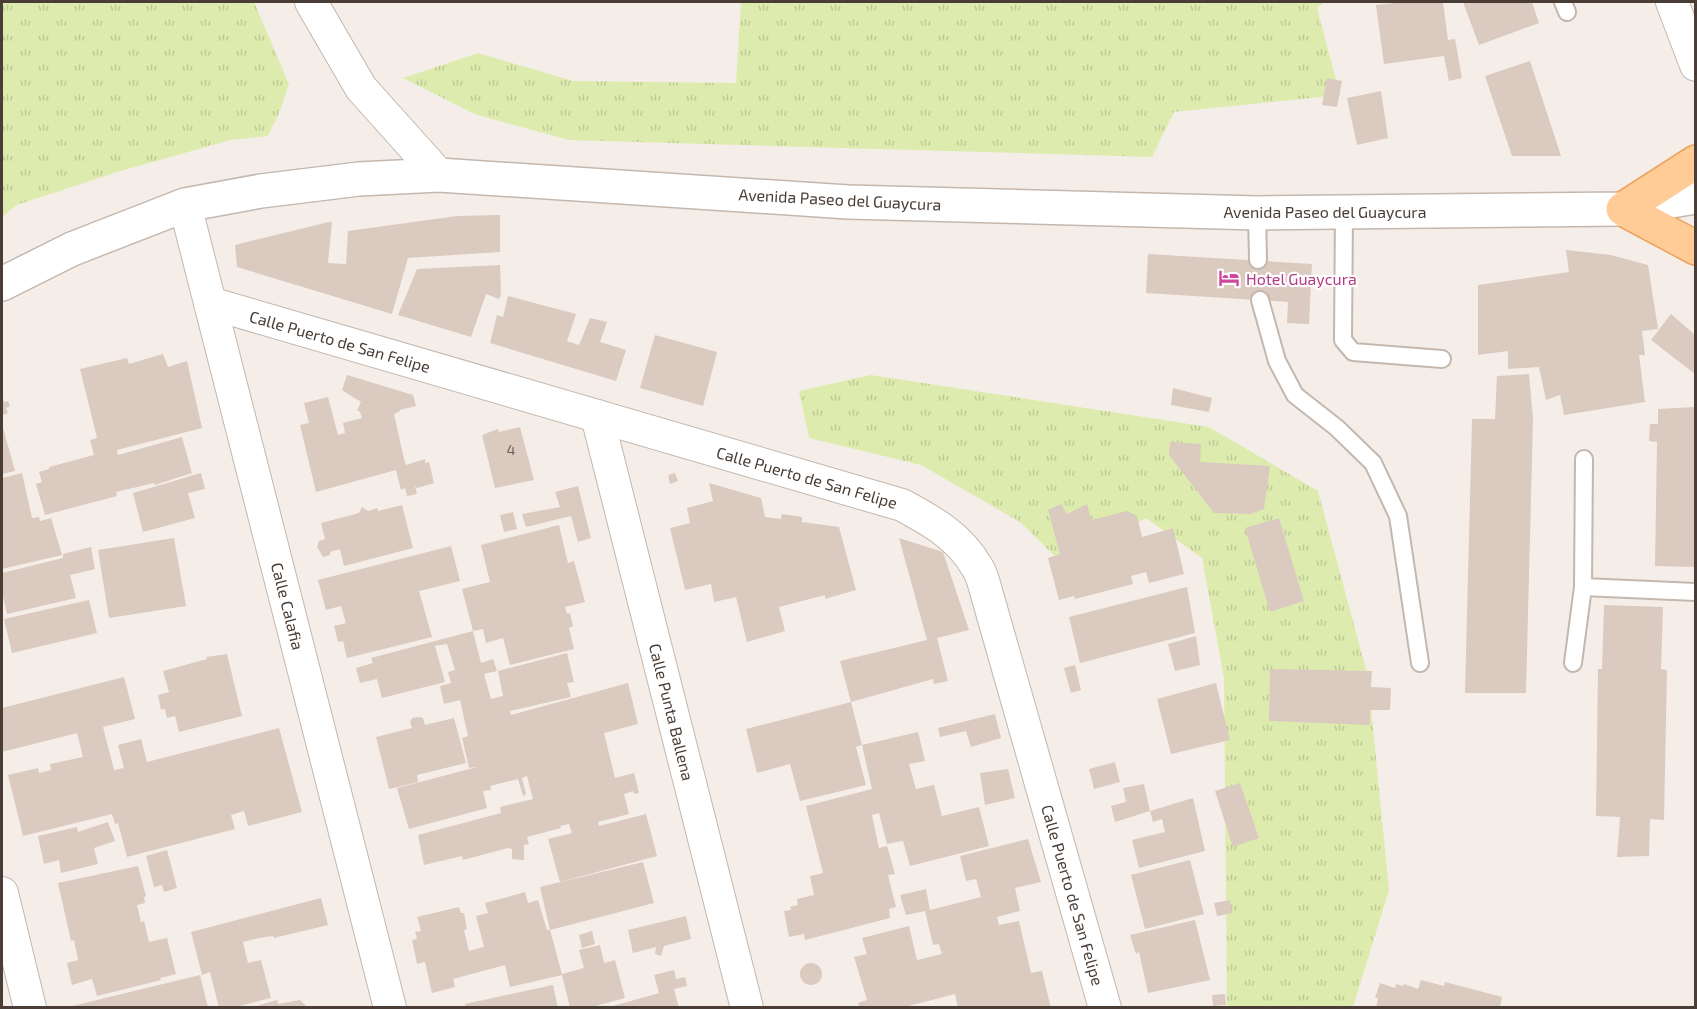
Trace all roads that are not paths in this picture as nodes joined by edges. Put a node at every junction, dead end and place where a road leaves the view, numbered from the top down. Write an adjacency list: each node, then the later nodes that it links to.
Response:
1 (311, 2): 5 (street)
2 (1672, 2): 3 (street)
3 (1695, 65)
4 (1695, 162): 8 (main road)
5 (439, 175): 7 (street, Avenida Paseo del Guaycura); 10 (street, Avenida Paseo del Guaycura)
6 (1695, 197): 8 (street, Avenida Paseo del Guaycura)
7 (185, 206): 13 (street, Avenida Paseo del Guaycura); 15 (street, Calle Calafia)
8 (1623, 209): 9 (street, Avenida Paseo del Guaycura); 11 (main road)
9 (1344, 211): 10 (street, Avenida Paseo del Guaycura); 16 (lane)
10 (1257, 213): 12 (lane)
11 (1695, 248)
12 (1258, 260)
13 (2, 284)
14 (1260, 300): 21 (lane)
15 (210, 303): 17 (street, Calle Puerto de San Felipe); 25 (street, Calle Calafia)
16 (1442, 359)
17 (597, 416): 26 (street, Calle Punta Ballena); 27 (street, Calle Puerto de San Felipe)
18 (1584, 459): 19 (lane)
19 (1582, 587): 20 (lane); 22 (lane)
20 (1695, 592)
21 (1420, 663)
22 (1573, 663)
23 (2, 893): 24 (street)
24 (30, 1008)
25 (390, 1008)
26 (747, 1008)
27 (1105, 1008)

